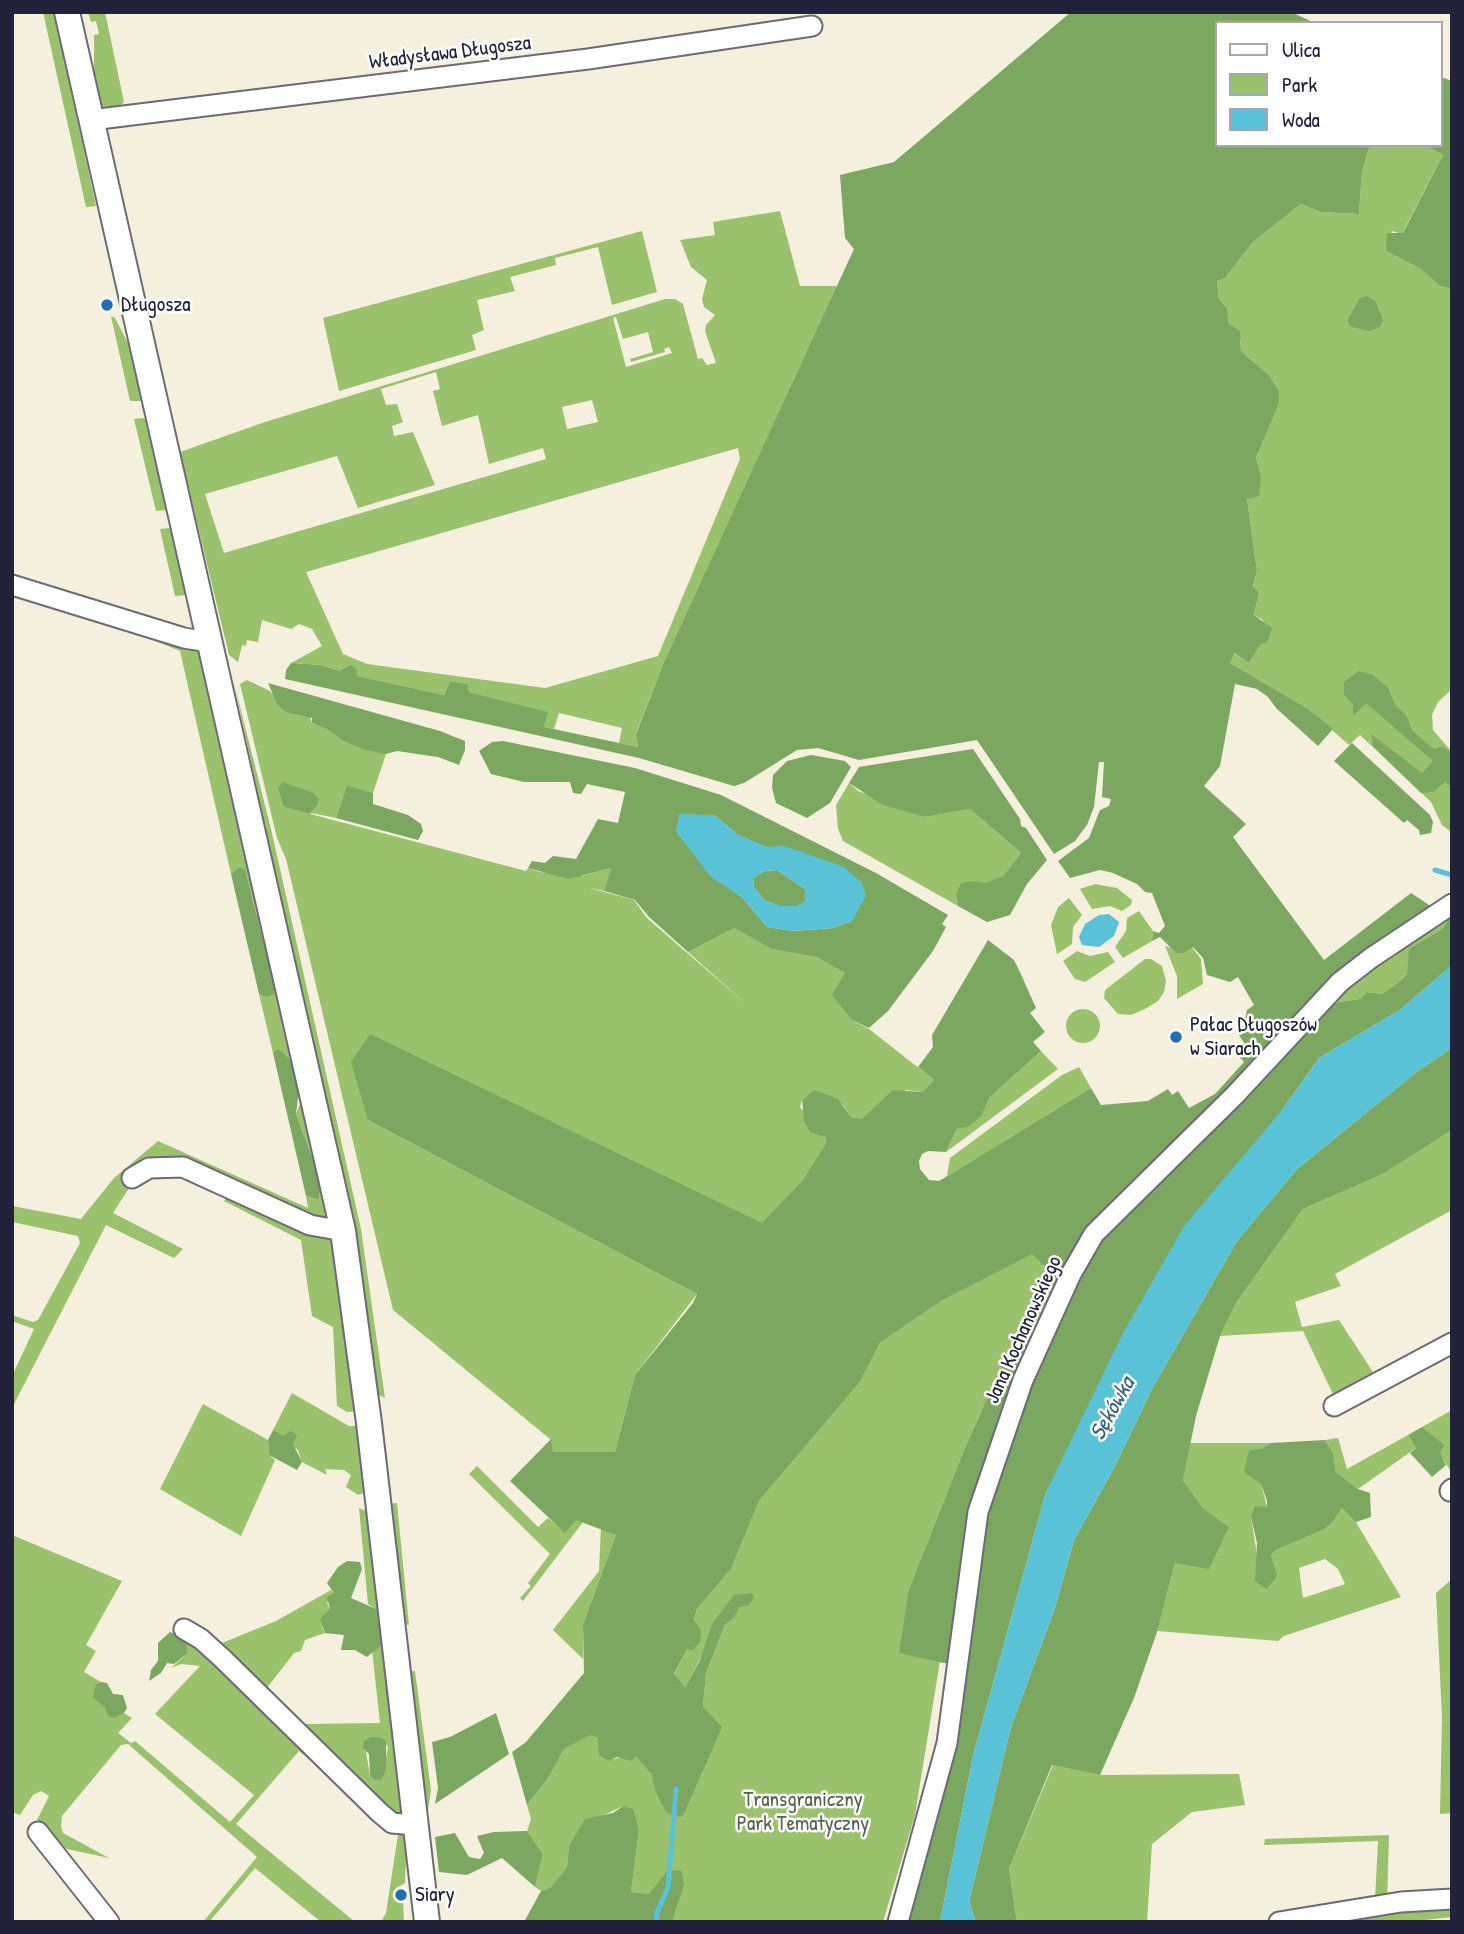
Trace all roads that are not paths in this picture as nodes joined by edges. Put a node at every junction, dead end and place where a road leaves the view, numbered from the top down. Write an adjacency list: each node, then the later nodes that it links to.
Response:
1 (66, 12): 3 (main road)
2 (812, 26): 3 (street, Władysława Długosza)
3 (91, 120): 5 (main road)
4 (12, 585): 5 (street)
5 (209, 642): 8 (main road)
6 (1452, 904): 17 (street, Jana Kochanowskiego)
7 (132, 1178): 8 (street)
8 (342, 1231): 12 (main road)
9 (1452, 1343): 10 (street)
10 (1334, 1406)
11 (184, 1629): 12 (street)
12 (415, 1825): 16 (main road)
13 (38, 1832): 15 (street)
14 (1452, 1899): 18 (street)
15 (110, 1922)
16 (427, 1922)
17 (898, 1922)
18 (1279, 1922)

